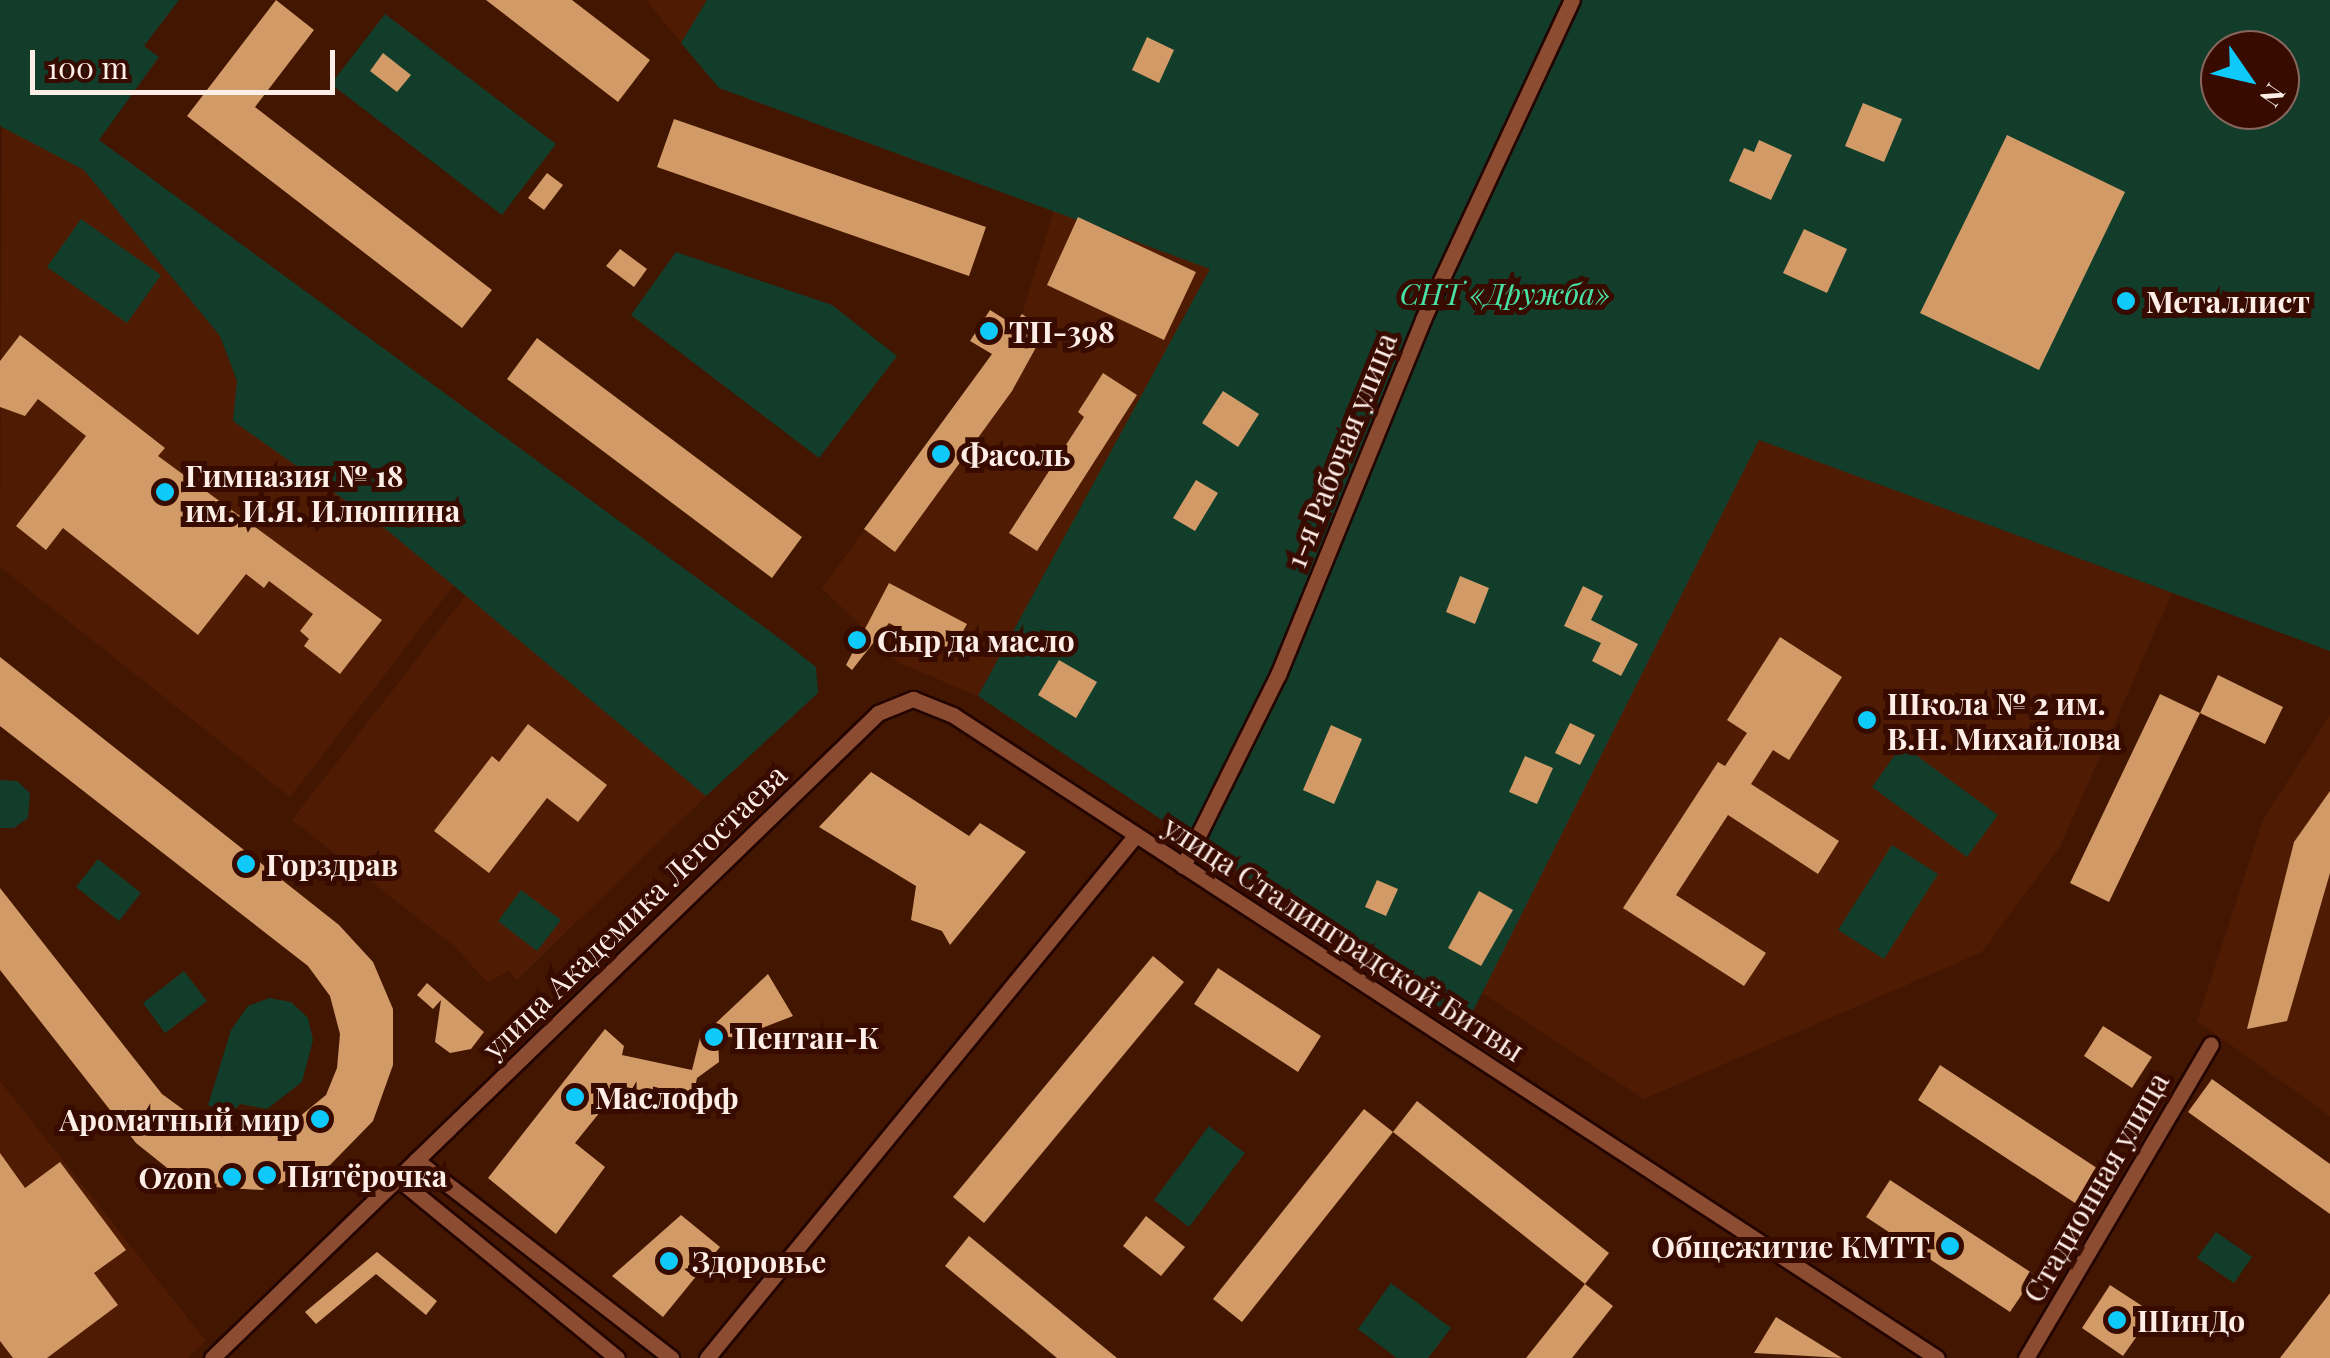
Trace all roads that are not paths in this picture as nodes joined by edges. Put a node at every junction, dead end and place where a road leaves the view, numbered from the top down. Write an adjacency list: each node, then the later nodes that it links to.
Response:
1 (1572, 0): 3 (street, 1-я Рабочая улица)
2 (1136, 836): 3 (street, улица Сталинградской Битвы); 5 (street, улица Академика Легостаева); 10 (street, улица Сталинградской Битвы)
3 (1183, 866): 11 (street, улица Сталинградской Битвы)
4 (2211, 1044): 12 (street, Стадионная улица)
5 (416, 1160): 6 (street, улица Академика Легостаева); 9 (street)
6 (397, 1178): 7 (street, улица Академика Легостаева); 8 (street)
7 (212, 1358)
8 (617, 1358)
9 (671, 1358)
10 (707, 1358)
11 (1937, 1358)
12 (2026, 1358)

